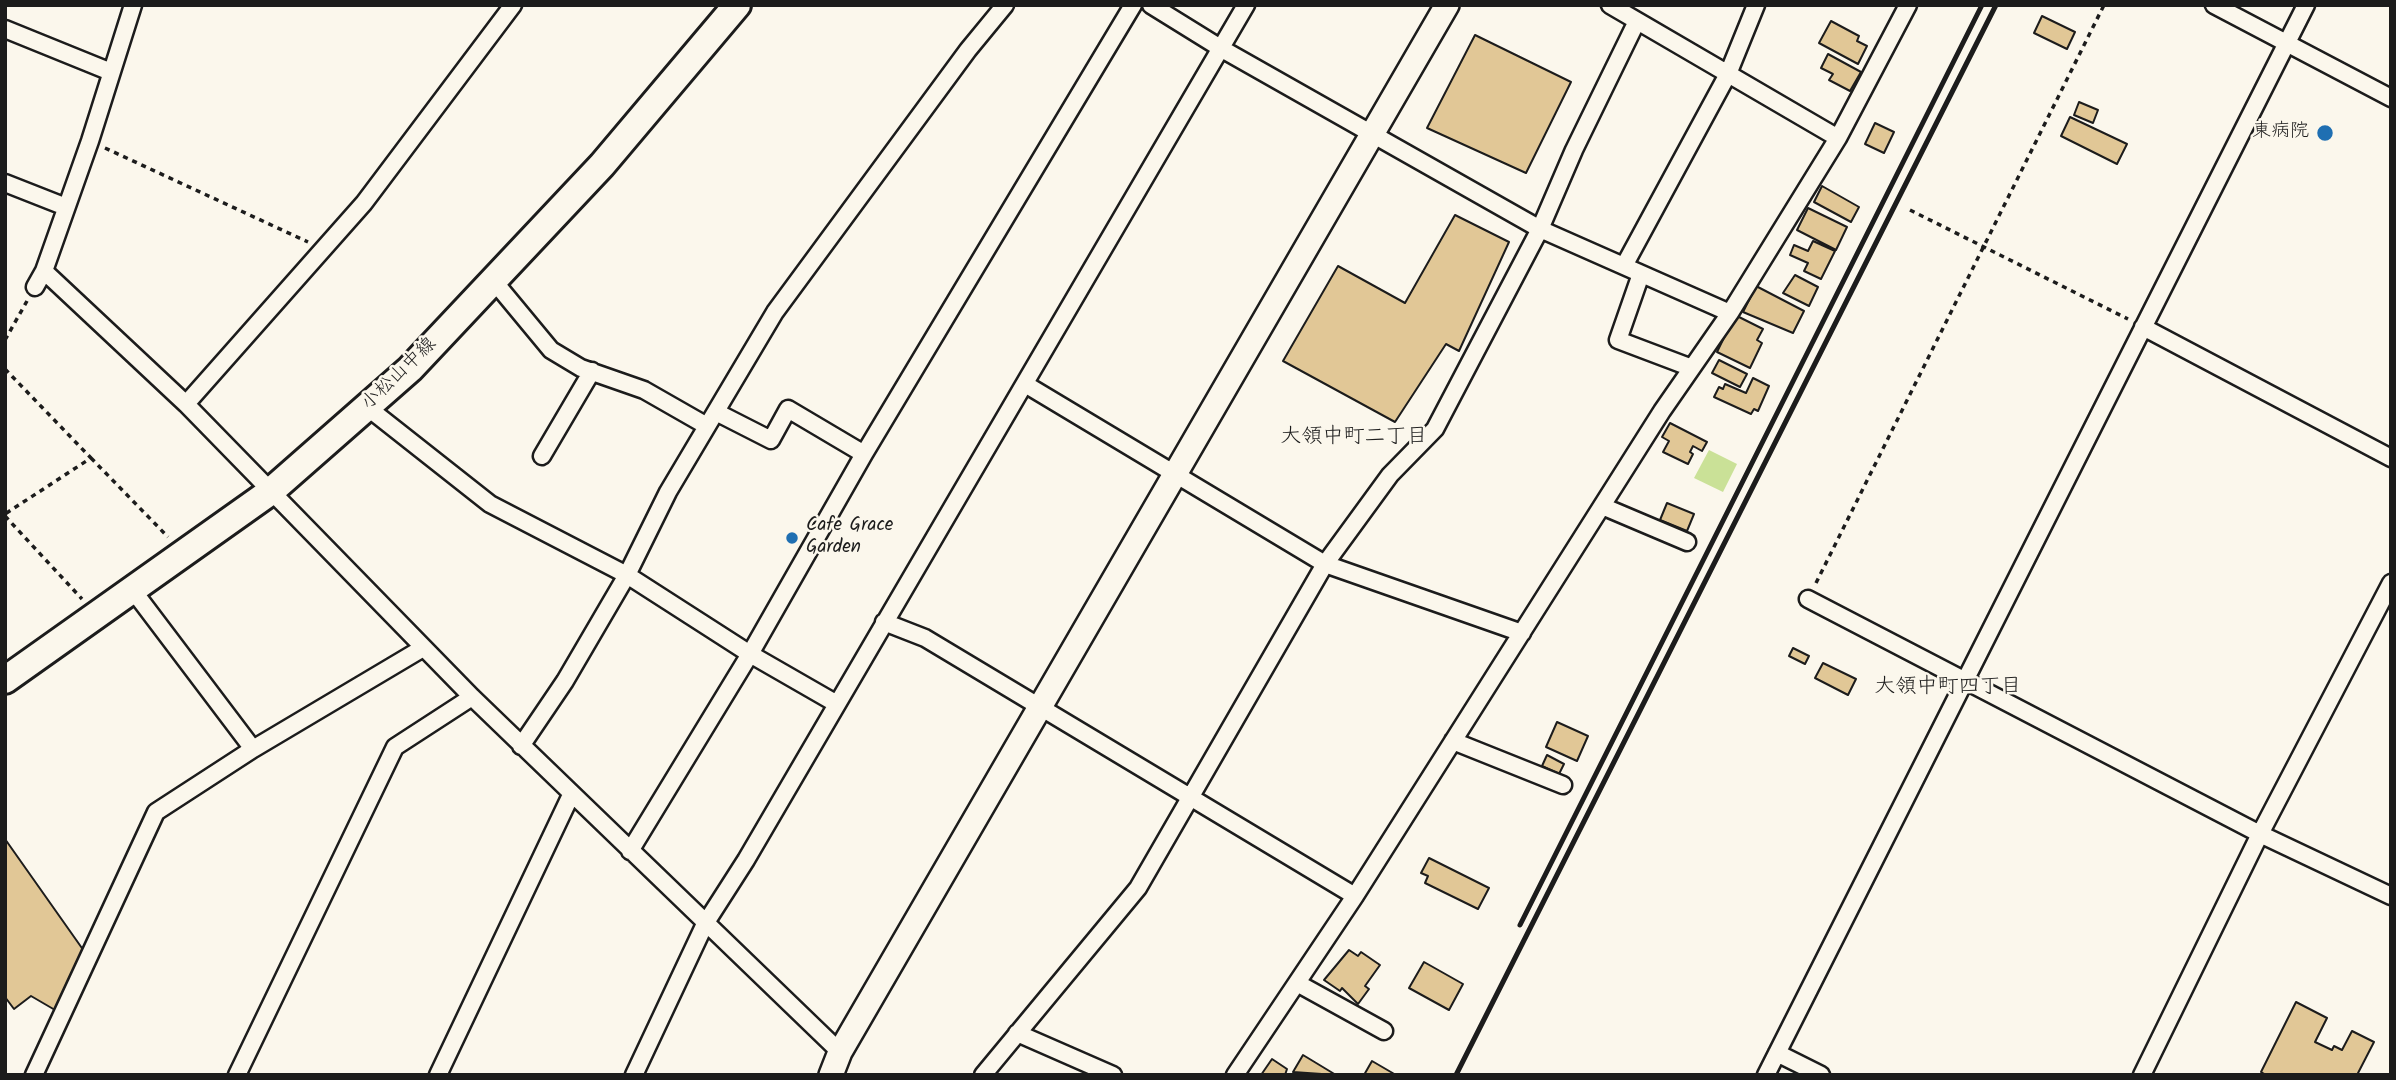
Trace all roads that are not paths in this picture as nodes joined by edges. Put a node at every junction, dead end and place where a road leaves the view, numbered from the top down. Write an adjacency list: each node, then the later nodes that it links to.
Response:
1 (133, 5): 18 (street)
2 (513, 5): 36 (street)
3 (737, 5): 29 (main road, 小松山中線)
4 (1005, 5): 38 (street)
5 (1133, 5): 39 (street)
6 (1151, 5): 17 (street)
7 (1246, 5): 17 (street)
8 (1447, 5): 21 (street)
9 (1610, 5): 14 (street)
10 (1756, 5): 19 (street)
11 (1908, 5): 22 (street)
12 (2214, 5): 16 (street)
13 (2306, 5): 16 (street)
14 (1637, 21): 19 (street); 25 (street)
15 (5, 29): 18 (street)
16 (2286, 42): 20 (street); 32 (street)
17 (1222, 49): 21 (street); 35 (street)
18 (111, 72): 24 (street)
19 (1728, 74): 22 (street); 26 (street)
20 (2391, 98)
21 (1375, 134): 25 (street); 42 (street)
22 (1838, 138): 31 (street)
23 (5, 184): 24 (street)
24 (66, 207): 27 (street)
25 (1540, 229): 26 (street); 46 (street)
26 (1624, 266): 28 (street)
27 (44, 271): 30 (street); 36 (street)
28 (1641, 274): 31 (street); 33 (street)
29 (493, 280): 34 (street); 37 (main road, 小松山中線)
30 (35, 287)
31 (1730, 313): 33 (street)
32 (2143, 327): 41 (street); 56 (street)
33 (1692, 368): 44 (street)
34 (592, 372): 38 (street); 40 (street)
35 (1025, 384): 42 (street); 51 (street)
36 (186, 404): 43 (street)
37 (367, 407): 43 (main road, 小松山中線); 47 (street)
38 (712, 419): 39 (street); 47 (street)
39 (864, 453): 54 (street)
40 (542, 456)
41 (2391, 458)
42 (1173, 475): 46 (street); 59 (street)
43 (270, 492): 49 (main road, 小松山中線); 53 (street)
44 (1602, 506): 45 (street); 52 (street)
45 (1687, 542)
46 (1325, 564): 52 (street); 65 (street)
47 (627, 575): 54 (street); 61 (street)
48 (2391, 583): 66 (street)
49 (132, 589): 55 (main road, 小松山中線); 62 (street)
50 (1808, 599): 56 (street)
51 (884, 622): 58 (street); 59 (street)
52 (1522, 633): 60 (street)
53 (423, 648): 57 (street); 62 (street)
54 (750, 654): 58 (street); 67 (street)
55 (5, 680)
56 (1966, 680): 66 (street); 75 (street)
57 (472, 697): 61 (street); 77 (street)
58 (837, 704): 70 (street)
59 (1039, 707): 65 (street); 74 (street)
60 (1453, 741): 63 (street); 68 (street)
61 (521, 746): 64 (street)
62 (253, 749): 76 (street)
63 (1563, 785)
64 (571, 795): 67 (street); 78 (street)
65 (1190, 798): 68 (street); 73 (street)
66 (2260, 834): 69 (street); 86 (street)
67 (630, 851): 70 (street)
68 (1356, 896): 71 (street)
69 (2391, 896)
70 (705, 923): 74 (street); 79 (street)
71 (1297, 983): 72 (street); 83 (street)
72 (1384, 1031)
73 (1017, 1033): 81 (street); 82 (street)
74 (840, 1052): 80 (street)
75 (1777, 1053): 84 (street); 85 (street)
76 (34, 1075)
77 (237, 1075)
78 (438, 1075)
79 (634, 1075)
80 (831, 1075)
81 (983, 1075)
82 (1113, 1075)
83 (1235, 1075)
84 (1766, 1075)
85 (1821, 1075)
86 (2142, 1075)

